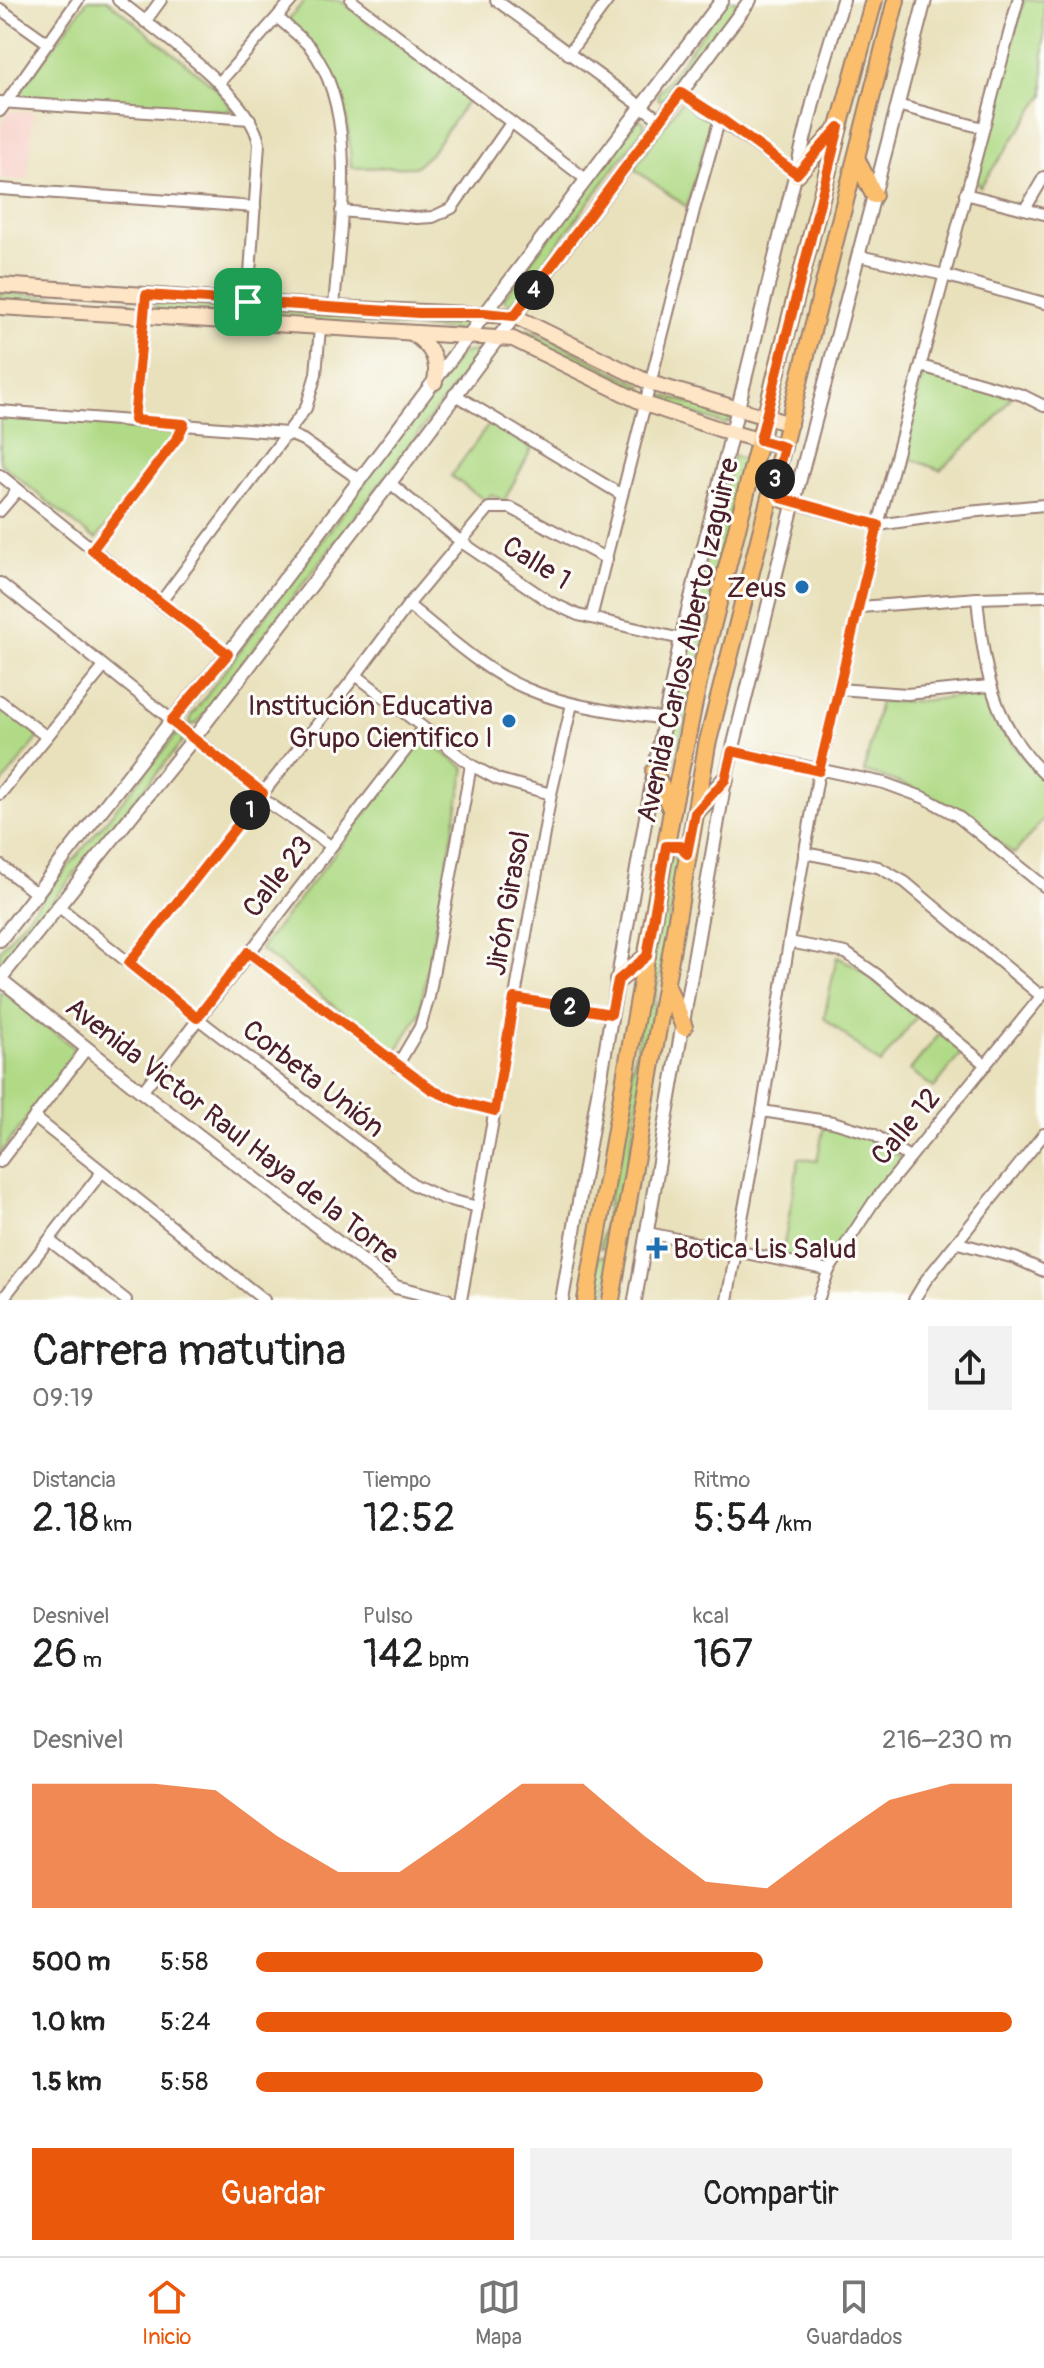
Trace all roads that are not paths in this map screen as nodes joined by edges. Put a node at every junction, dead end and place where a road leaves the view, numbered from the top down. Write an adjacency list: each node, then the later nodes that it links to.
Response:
1 (78, 0): 18 (street)
2 (118, 0): 17 (street)
3 (161, 0): 17 (street)
4 (292, 0): 16 (street)
5 (351, 0): 28 (street)
6 (496, 0): 19 (street)
7 (608, 0): 19 (street)
8 (722, 0): 23 (street)
9 (750, 0): 21 (street)
10 (843, 0): 32 (street, Avenida Carlos Alberto Izaguirre)
11 (874, 0): 29 (main road, Avenida Carlos Alberto Izaguirre)
12 (896, 0): 31 (main road, Avenida Carlos Alberto Izaguirre)
13 (925, 0): 24 (street)
14 (1018, 0): 30 (street)
15 (0, 9): 18 (street)
16 (278, 18): 20 (street); 40 (street)
17 (145, 22): 20 (street)
18 (48, 43): 22 (street)
19 (568, 54): 23 (street)
20 (219, 83): 26 (street)
21 (681, 93): 25 (street); 27 (street)
22 (2, 105): 26 (street)
23 (642, 105): 27 (street); 34 (street)
24 (897, 105): 30 (street); 37 (street)
25 (720, 118): 32 (street); 59 (street)
26 (250, 119): 38 (street)
27 (660, 120): 51 (street)
28 (511, 123): 34 (street); 40 (street)
29 (839, 127): 32 (main road); 65 (main road, Avenida Carlos Alberto Izaguirre)
30 (983, 128): 36 (street)
31 (857, 160): 37 (main road); 68 (main road, Avenida Carlos Alberto Izaguirre)
32 (797, 174): 63 (street, Avenida Carlos Alberto Izaguirre)
33 (1044, 177): 39 (street)
34 (587, 180): 50 (street)
35 (0, 189): 38 (street)
36 (965, 194): 39 (street); 43 (street)
37 (874, 195): 42 (street)
38 (255, 207): 46 (street)
39 (1025, 209): 41 (street)
40 (341, 211): 49 (street)
41 (1044, 214)
42 (859, 256): 43 (street); 79 (street)
43 (944, 275): 47 (street); 57 (street)
44 (0, 285): 45 (main road)
45 (146, 295): 46 (main road); 52 (street)
46 (248, 302): 49 (main road)
47 (1044, 303)
48 (0, 307): 52 (main road)
49 (334, 308): 50 (main road)
50 (484, 313): 51 (main road); 55 (street)
51 (514, 316): 56 (street); 59 (main road)
52 (144, 317): 53 (main road); 66 (street)
53 (320, 328): 54 (main road); 69 (street)
54 (414, 334): 55 (main road); 58 (main road)
55 (467, 337): 56 (main road); 58 (street)
56 (497, 337): 60 (street); 61 (main road)
57 (921, 366): 62 (street); 82 (street)
58 (435, 382): 74 (street)
59 (650, 383): 61 (street); 63 (main road)
60 (454, 394): 75 (street); 78 (street)
61 (645, 404): 70 (main road); 78 (street)
62 (1044, 406)
63 (739, 410): 65 (main road); 70 (street, Avenida Carlos Alberto Izaguirre)
64 (0, 411): 66 (street)
65 (766, 417): 68 (main road); 71 (main road, Avenida Carlos Alberto Izaguirre)
66 (134, 420): 67 (street)
67 (184, 424): 69 (street); 84 (street)
68 (790, 424): 72 (main road, Avenida Carlos Alberto Izaguirre)
69 (287, 433): 74 (street); 89 (street)
70 (733, 434): 71 (main road); 93 (street, Avenida Carlos Alberto Izaguirre)
71 (760, 440): 72 (main road); 97 (main road, Avenida Carlos Alberto Izaguirre)
72 (784, 447): 76 (main road, Avenida Carlos Alberto Izaguirre)
73 (0, 475): 77 (street)
74 (360, 480): 94 (street)
75 (390, 483): 83 (street, Calle 1); 107 (street)
76 (774, 485): 79 (main road); 98 (main road, Avenida Carlos Alberto Izaguirre)
77 (18, 490): 81 (street); 84 (street)
78 (622, 495): 85 (street)
79 (794, 503): 82 (street); 108 (street)
80 (1044, 505): 82 (street)
81 (0, 511)
82 (878, 525): 91 (street)
83 (460, 541): 85 (street); 90 (street); 92 (street, Calle 1)
84 (92, 550): 89 (street)
85 (607, 559): 92 (street)
86 (0, 583): 95 (street)
87 (1044, 596): 88 (street)
88 (977, 598): 91 (street); 99 (street)
89 (160, 603): 94 (street)
90 (408, 605): 96 (street); 102 (street)
91 (860, 607): 100 (street)
92 (591, 618): 93 (street, Calle 1)
93 (681, 639): 103 (street, Avenida Carlos Alberto Izaguirre)
94 (228, 654): 104 (street)
95 (104, 667): 104 (street); 106 (street)
96 (356, 675): 105 (street); 116 (street)
97 (699, 678): 98 (main road); 117 (main road, Avenida Carlos Alberto Izaguirre)
98 (724, 683): 118 (main road, Avenida Carlos Alberto Izaguirre)
99 (989, 686): 100 (street); 112 (street)
100 (838, 689): 111 (street)
101 (0, 701): 106 (street)
102 (572, 704): 103 (street); 115 (street, Jirón Girasol)
103 (665, 719): 110 (street, Avenida Carlos Alberto Izaguirre)
104 (171, 721): 107 (street); 125 (street)
105 (422, 729): 109 (street); 119 (street, Calle 23)
106 (47, 737): 114 (street)
107 (194, 738): 116 (street); 126 (street)
108 (732, 751): 111 (street); 113 (street)
109 (471, 765): 115 (street); 142 (street)
110 (654, 771): 117 (main road); 133 (street, Avenida Carlos Alberto Izaguirre)
111 (819, 771): 121 (street); 124 (street)
112 (1044, 774)
113 (725, 780): 118 (main road); 139 (street)
114 (0, 794)
115 (551, 794): 136 (street, Jirón Girasol)
116 (262, 795): 119 (street); 131 (street)
117 (672, 811): 120 (main road, Avenida Carlos Alberto Izaguirre)
118 (695, 813): 122 (main road, Avenida Carlos Alberto Izaguirre)
119 (331, 846): 129 (street, Calle 23)
120 (666, 846): 122 (main road); 130 (main road, Avenida Carlos Alberto Izaguirre)
121 (804, 853): 128 (street); 135 (street)
122 (687, 854): 134 (main road, Avenida Carlos Alberto Izaguirre)
123 (0, 865): 125 (street)
124 (1044, 886)
125 (38, 895): 127 (street)
126 (58, 906): 131 (street, Corbeta Unión); 132 (street)
127 (0, 940)
128 (789, 942): 141 (street); 145 (street)
129 (248, 952): 138 (street, Calle 23); 142 (street)
130 (647, 956): 133 (main road); 164 (main road, Avenida Carlos Alberto Izaguirre)
131 (129, 963): 138 (street, Corbeta Unión)
132 (0, 979): 140 (street, Avenida Victor Raul Haya de la Torre)
133 (618, 980): 137 (street, Avenida Carlos Alberto Izaguirre)
134 (666, 984): 139 (main road); 165 (main road, Avenida Carlos Alberto Izaguirre)
135 (1043, 994): 141 (street, Calle 12)
136 (514, 998): 137 (street); 144 (street, Jirón Girasol)
137 (611, 1014): 163 (street, Avenida Carlos Alberto Izaguirre)
138 (197, 1018): 143 (street, Calle 23); 151 (street, Corbeta Unión)
139 (684, 1027): 152 (street)
140 (87, 1048): 143 (street, Avenida Victor Raul Haya de la Torre); 146 (street)
141 (986, 1065): 148 (street, Calle 12)
142 (397, 1066): 144 (street)
143 (142, 1092): 161 (street, Avenida Victor Raul Haya de la Torre)
144 (495, 1111): 151 (street, Jirón Girasol)
145 (762, 1111): 148 (street); 155 (street)
146 (34, 1117): 149 (street); 150 (street)
147 (1044, 1134): 154 (street)
148 (909, 1157): 156 (street, Calle 12)
149 (0, 1162)
150 (101, 1173): 153 (street); 160 (street)
151 (478, 1207): 162 (street, Jirón Girasol)
152 (648, 1233): 155 (street); 166 (street)
153 (50, 1241): 158 (street); 159 (street)
154 (958, 1243): 157 (street); 169 (street)
155 (736, 1251): 156 (street); 167 (street)
156 (829, 1270): 168 (street, Calle 12)
157 (1044, 1271)
158 (2, 1300)
159 (126, 1300)
160 (264, 1300)
161 (447, 1300)
162 (461, 1300)
163 (562, 1300)
164 (586, 1300)
165 (611, 1300)
166 (635, 1300)
167 (727, 1300)
168 (818, 1300)
169 (914, 1300)

